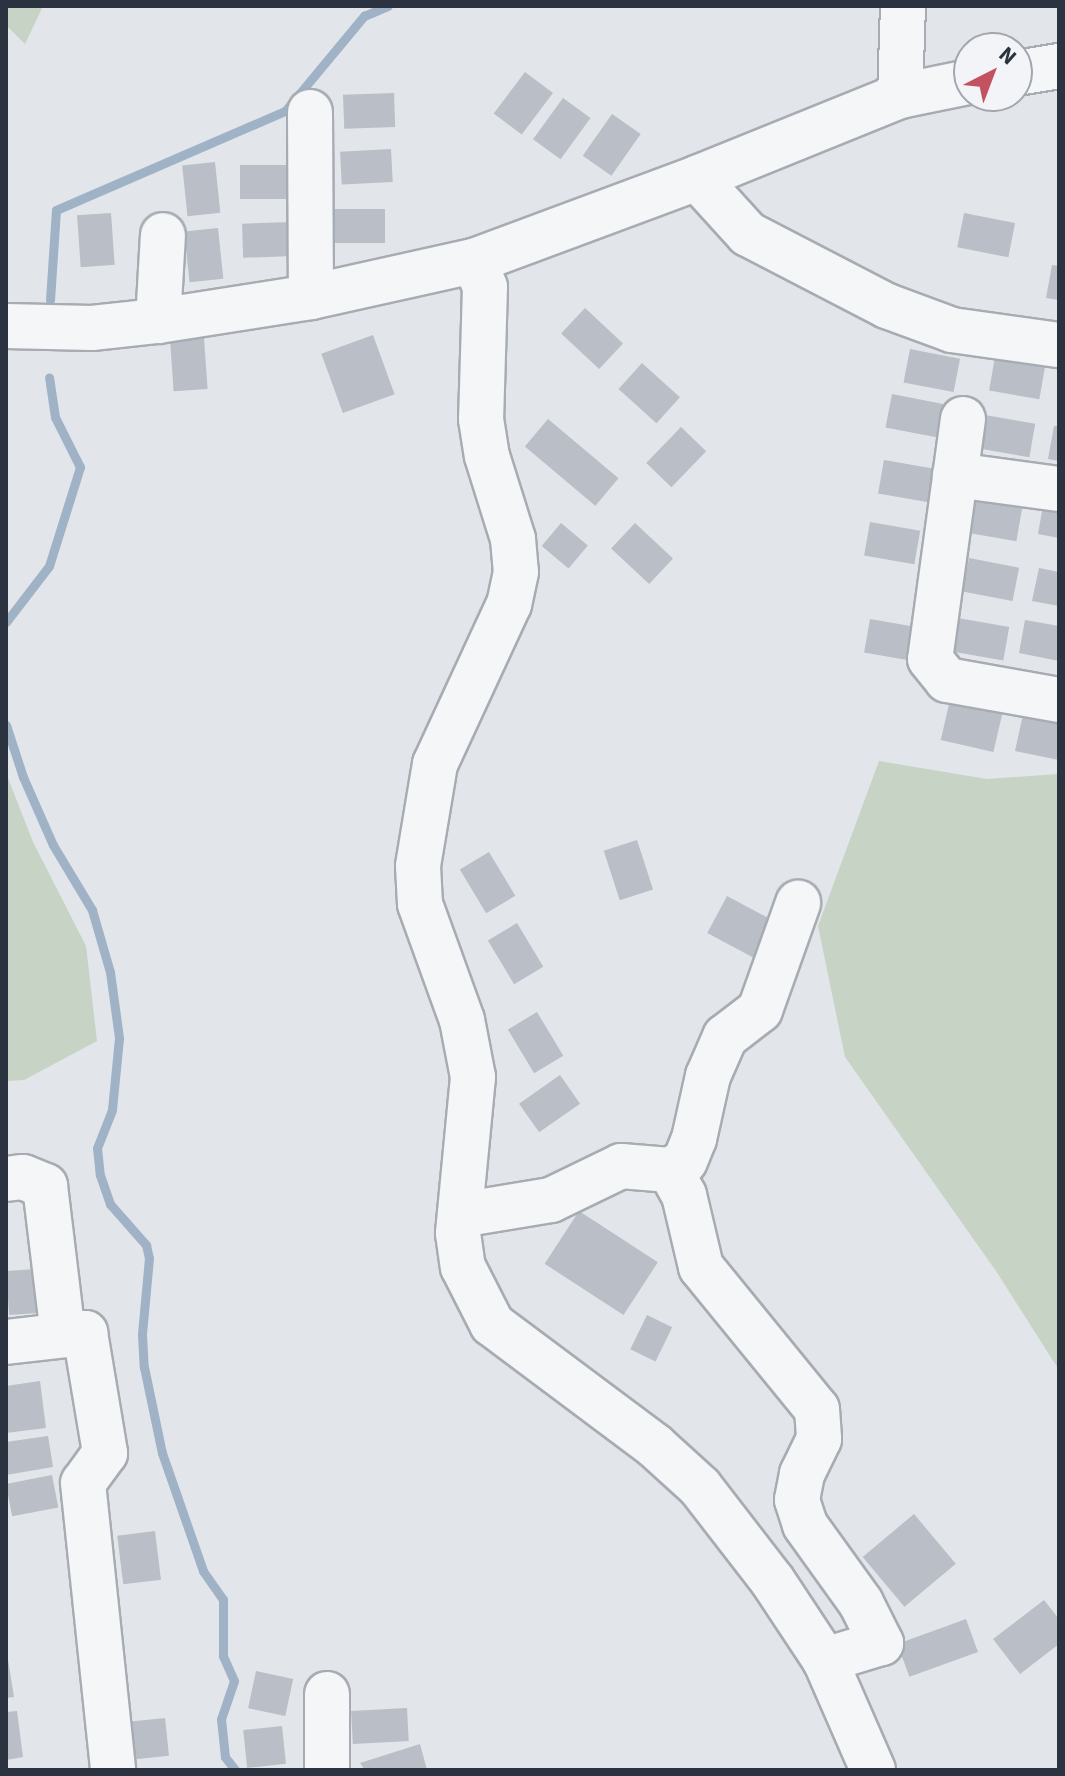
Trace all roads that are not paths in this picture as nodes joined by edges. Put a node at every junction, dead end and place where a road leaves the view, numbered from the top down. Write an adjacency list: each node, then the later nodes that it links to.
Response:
1 (903, 6): 5 (street)
2 (1059, 66): 3 (street)
3 (1033, 70)
4 (953, 85): 5 (street)
5 (900, 96): 7 (street)
6 (310, 112): 10 (street)
7 (697, 178): 9 (street); 13 (street)
8 (163, 235): 11 (street)
9 (474, 261): 10 (street); 21 (street)
10 (311, 297): 11 (street)
11 (158, 321): 12 (street)
12 (6, 326)
13 (1059, 345)
14 (963, 419): 15 (street)
15 (955, 475): 16 (street); 17 (street)
16 (1059, 489)
17 (1059, 700)
18 (798, 903): 19 (street)
19 (670, 1170): 21 (street); 24 (street)
20 (6, 1179): 22 (street)
21 (460, 1215): 24 (street)
22 (63, 1335): 23 (street); 26 (street)
23 (6, 1342)
24 (825, 1660): 28 (street)
25 (327, 1694): 27 (street)
26 (113, 1770)
27 (327, 1770)
28 (873, 1770)

